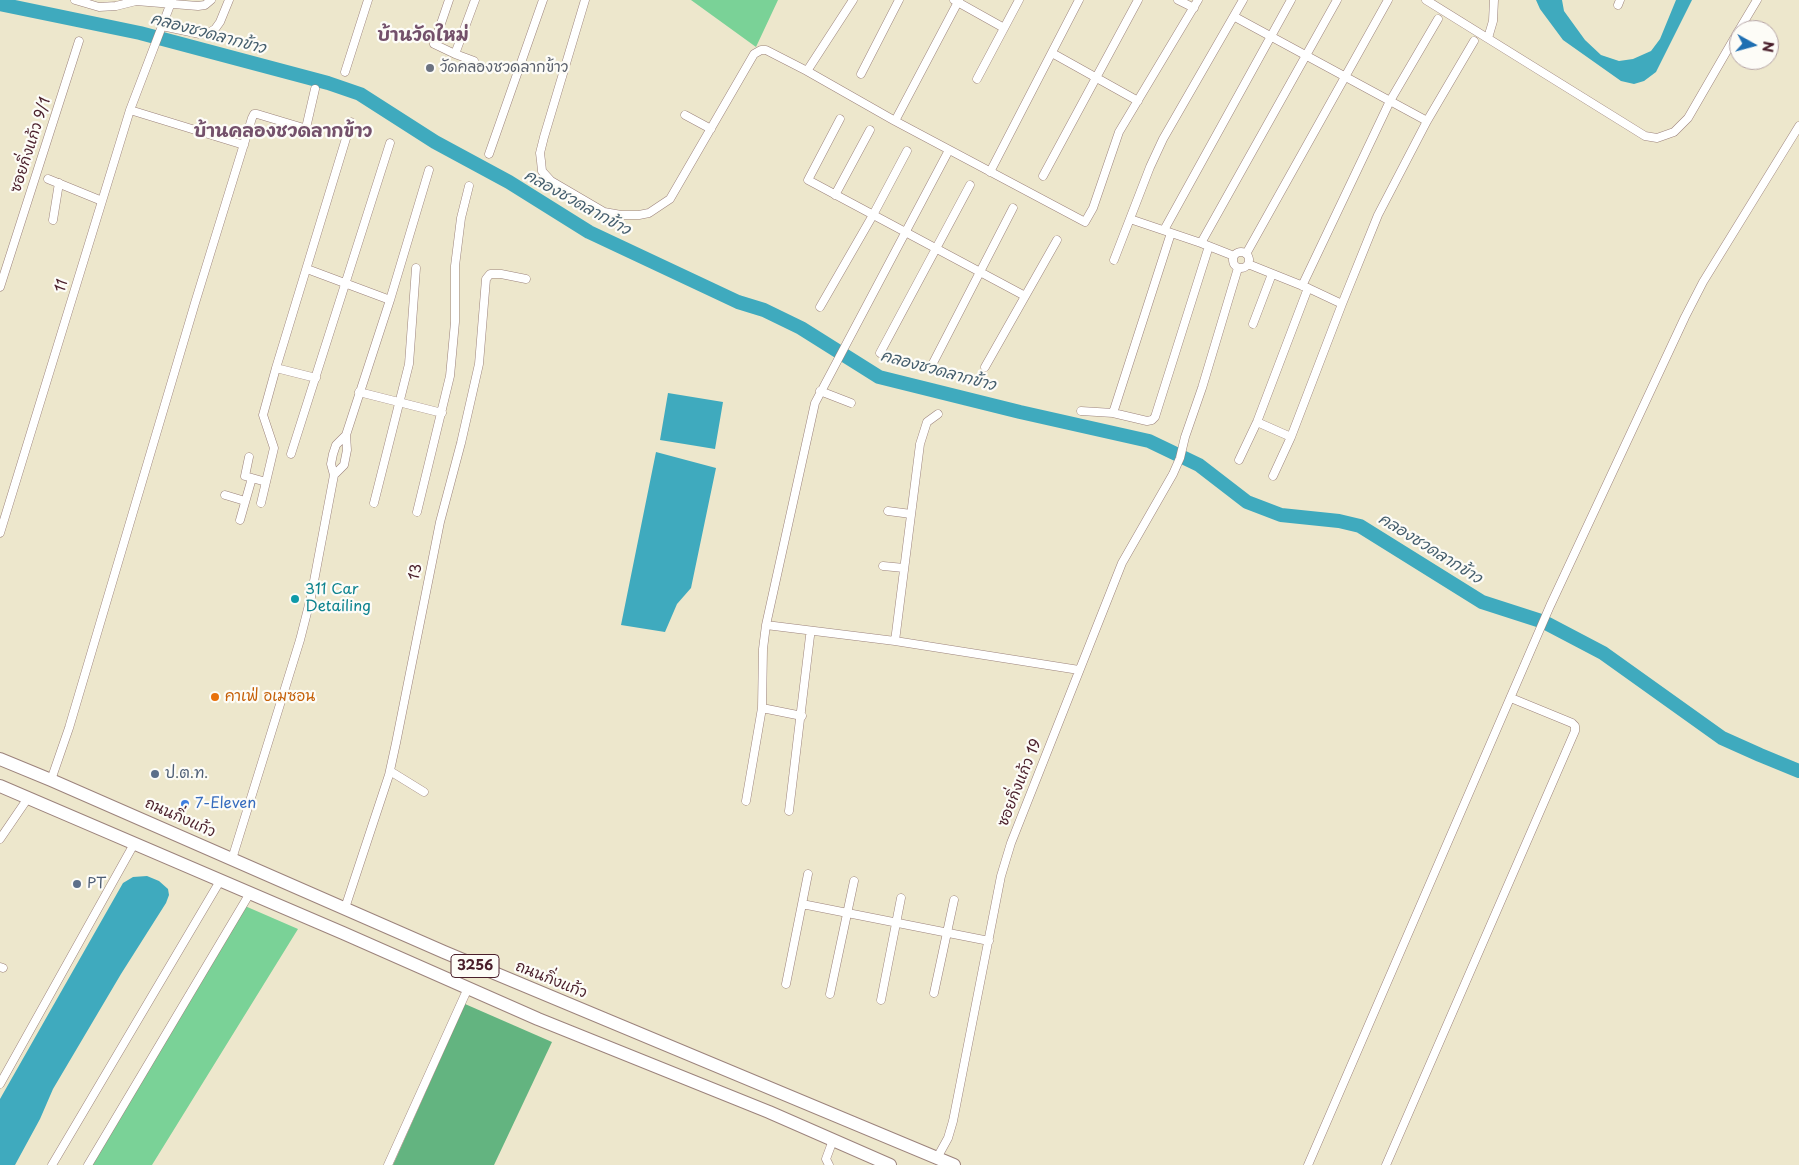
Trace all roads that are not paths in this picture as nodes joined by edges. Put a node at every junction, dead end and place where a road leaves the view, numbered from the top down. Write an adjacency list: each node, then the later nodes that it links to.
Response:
1 (75, 0): 24 (street)
2 (211, 0): 24 (street)
3 (229, 0): 30 (street)
4 (368, 0): 41 (street)
5 (449, 0): 37 (street)
6 (475, 0): 37 (street)
7 (543, 0): 64 (street)
8 (585, 0): 57 (street)
9 (853, 0): 40 (street)
10 (899, 0): 42 (street)
11 (1019, 0): 29 (street)
12 (1079, 0): 36 (street)
13 (1138, 0): 44 (street)
14 (1178, 0): 25 (street)
15 (1198, 0): 25 (street)
16 (1243, 0): 26 (street)
17 (1291, 0): 31 (street)
18 (1337, 0): 38 (street)
19 (1388, 0): 43 (street)
20 (1426, 0): 32 (street)
21 (1494, 0): 32 (street)
22 (1757, 0): 28 (street)
23 (957, 1): 29 (street); 52 (street)
24 (171, 2): 30 (street, 11)
25 (1194, 8): 47 (street)
26 (1235, 17): 31 (street); 77 (street)
27 (1438, 19): 48 (street)
28 (1745, 20)
29 (1004, 28): 45 (street)
30 (160, 30): 49 (street, 11)
31 (1270, 36): 38 (street); 79 (street)
32 (1488, 38): 35 (street)
33 (79, 41): 95 (street, ซอยกิ่งแก้ว 9/1)
34 (1474, 42): 53 (street)
35 (1729, 47)
36 (1052, 53): 44 (street); 66 (street)
37 (454, 54): 39 (street)
38 (1306, 56): 43 (street); 81 (street)
39 (474, 61)
40 (807, 71): 52 (street); 57 (street)
41 (345, 72)
42 (861, 74)
43 (1345, 77): 48 (street); 84 (street)
44 (1096, 78): 47 (street); 67 (street)
45 (977, 80)
46 (315, 89): 56 (street)
47 (1138, 101): 66 (street)
48 (1390, 101): 53 (street); 96 (street)
49 (130, 110): 61 (street); 73 (street, 11)
50 (686, 115): 57 (street)
51 (840, 118): 72 (street)
52 (895, 121): 62 (street)
53 (1427, 121): 99 (street)
54 (351, 122): 90 (street)
55 (1799, 126): 140 (street)
56 (306, 128): 59 (street); 61 (street)
57 (711, 129)
58 (870, 130): 72 (street)
59 (317, 132)
60 (390, 143): 94 (street)
61 (244, 145): 145 (street)
62 (949, 150): 66 (street); 78 (street)
63 (907, 151): 75 (street)
64 (489, 154)
65 (429, 170): 98 (street)
66 (990, 172)
67 (1043, 176)
68 (48, 179): 69 (street)
69 (59, 183): 73 (street); 76 (street)
70 (970, 185): 83 (street)
71 (469, 186): 112 (street)
72 (835, 195): 75 (street)
73 (102, 201): 133 (street, 11)
74 (1013, 208): 91 (street)
75 (873, 215): 78 (street); 100 (street)
76 (53, 220)
77 (1130, 220): 79 (street); 86 (street)
78 (905, 232): 83 (street); 107 (street)
79 (1168, 232): 81 (street); 113 (street)
80 (1057, 240): 97 (street)
81 (1201, 243): 82 (street)
82 (1209, 246): 85 (street); 113 (street)
83 (936, 248): 91 (street); 102 (street)
84 (1246, 254): 85 (street); 87 (street)
85 (1234, 256): 89 (street)
86 (1114, 260)
87 (1248, 264): 89 (street); 92 (street)
88 (416, 268): 109 (street)
89 (1238, 268): 139 (street, ซอยกิ่งแก้ว 19)
90 (308, 269): 94 (street); 105 (street)
91 (980, 272): 97 (street); 103 (street)
92 (1272, 274): 96 (street); 101 (street)
93 (526, 279): 144 (street, 13)
94 (346, 284): 98 (street); 106 (street)
95 (0, 286)
96 (1304, 287): 99 (street); 115 (street)
97 (1025, 296): 104 (street)
98 (390, 300): 108 (street)
99 (1342, 304): 117 (street)
100 (820, 307)
101 (1252, 324)
102 (880, 353)
103 (933, 363)
104 (985, 367)
105 (276, 368): 106 (street); 124 (street)
106 (316, 378): 118 (street)
107 (820, 391): 110 (street); 136 (street)
108 (360, 392): 109 (street); 116 (street)
109 (400, 403): 112 (street); 128 (street)
110 (851, 403)
111 (1081, 411): 113 (street)
112 (442, 413): 130 (street)
113 (1113, 413)
114 (938, 414): 131 (street)
115 (1257, 422): 117 (street); 120 (street)
116 (346, 435): 121 (street); 121 (street)
117 (1291, 437): 122 (street)
118 (291, 454)
119 (250, 457): 123 (street)
120 (1239, 460)
121 (334, 475): 153 (street)
122 (1273, 476)
123 (252, 478): 124 (street); 126 (street)
124 (266, 482): 127 (street)
125 (225, 495): 126 (street)
126 (245, 500): 132 (street)
127 (261, 503)
128 (374, 503)
129 (888, 511): 131 (street)
130 (417, 512)
131 (911, 514): 135 (street)
132 (240, 520)
133 (0, 533)
134 (883, 566): 135 (street)
135 (904, 568): 138 (street)
136 (766, 625): 138 (street); 141 (street)
137 (810, 636): 142 (street)
138 (895, 641): 139 (street)
139 (1079, 670): 165 (street, ซอยกิ่งแก้ว 19)
140 (1511, 698): 180 (street); 181 (street)
141 (762, 708): 142 (street); 149 (street)
142 (802, 716): 150 (street)
143 (0, 759): 145 (main road, ถนนกิ่งแก้ว / 3256)
144 (390, 771): 147 (street); 161 (street, 13)
145 (51, 780): 153 (main road, ถนนกิ่งแก้ว / 3256)
146 (0, 786): 148 (main road, 3256)
147 (424, 792)
148 (28, 798): 151 (street); 152 (main road, 3256)
149 (746, 801)
150 (789, 811)
151 (0, 839)
152 (134, 844): 155 (main road, 3256); 171 (street)
153 (232, 859): 161 (main road, ถนนกิ่งแก้ว / 3256)
154 (808, 874): 160 (street)
155 (220, 881): 157 (main road, 3256); 174 (street)
156 (854, 881): 162 (street)
157 (250, 893): 167 (main road, 3256); 175 (street)
158 (901, 898): 163 (street)
159 (954, 900): 164 (street)
160 (802, 904): 162 (street); 166 (street)
161 (345, 908): 173 (main road, ถนนกิ่งแก้ว / 3256)
162 (847, 913): 163 (street); 169 (street)
163 (896, 923): 164 (street); 170 (street)
164 (947, 933): 165 (street); 168 (street)
165 (989, 941): 173 (street, ซอยกิ่งแก้ว 19)
166 (786, 984)
167 (468, 988): 172 (main road, 3256); 176 (street)
168 (934, 993)
169 (830, 994)
170 (881, 1000)
171 (0, 1084)
172 (833, 1140): 177 (street); 178 (main road, 3256)
173 (937, 1158): 179 (main road, ถนนกิ่งแก้ว / 3256)
174 (52, 1165)
175 (88, 1165)
176 (388, 1165)
177 (829, 1165)
178 (890, 1165)
179 (954, 1165)
180 (1308, 1165)
181 (1386, 1165)

